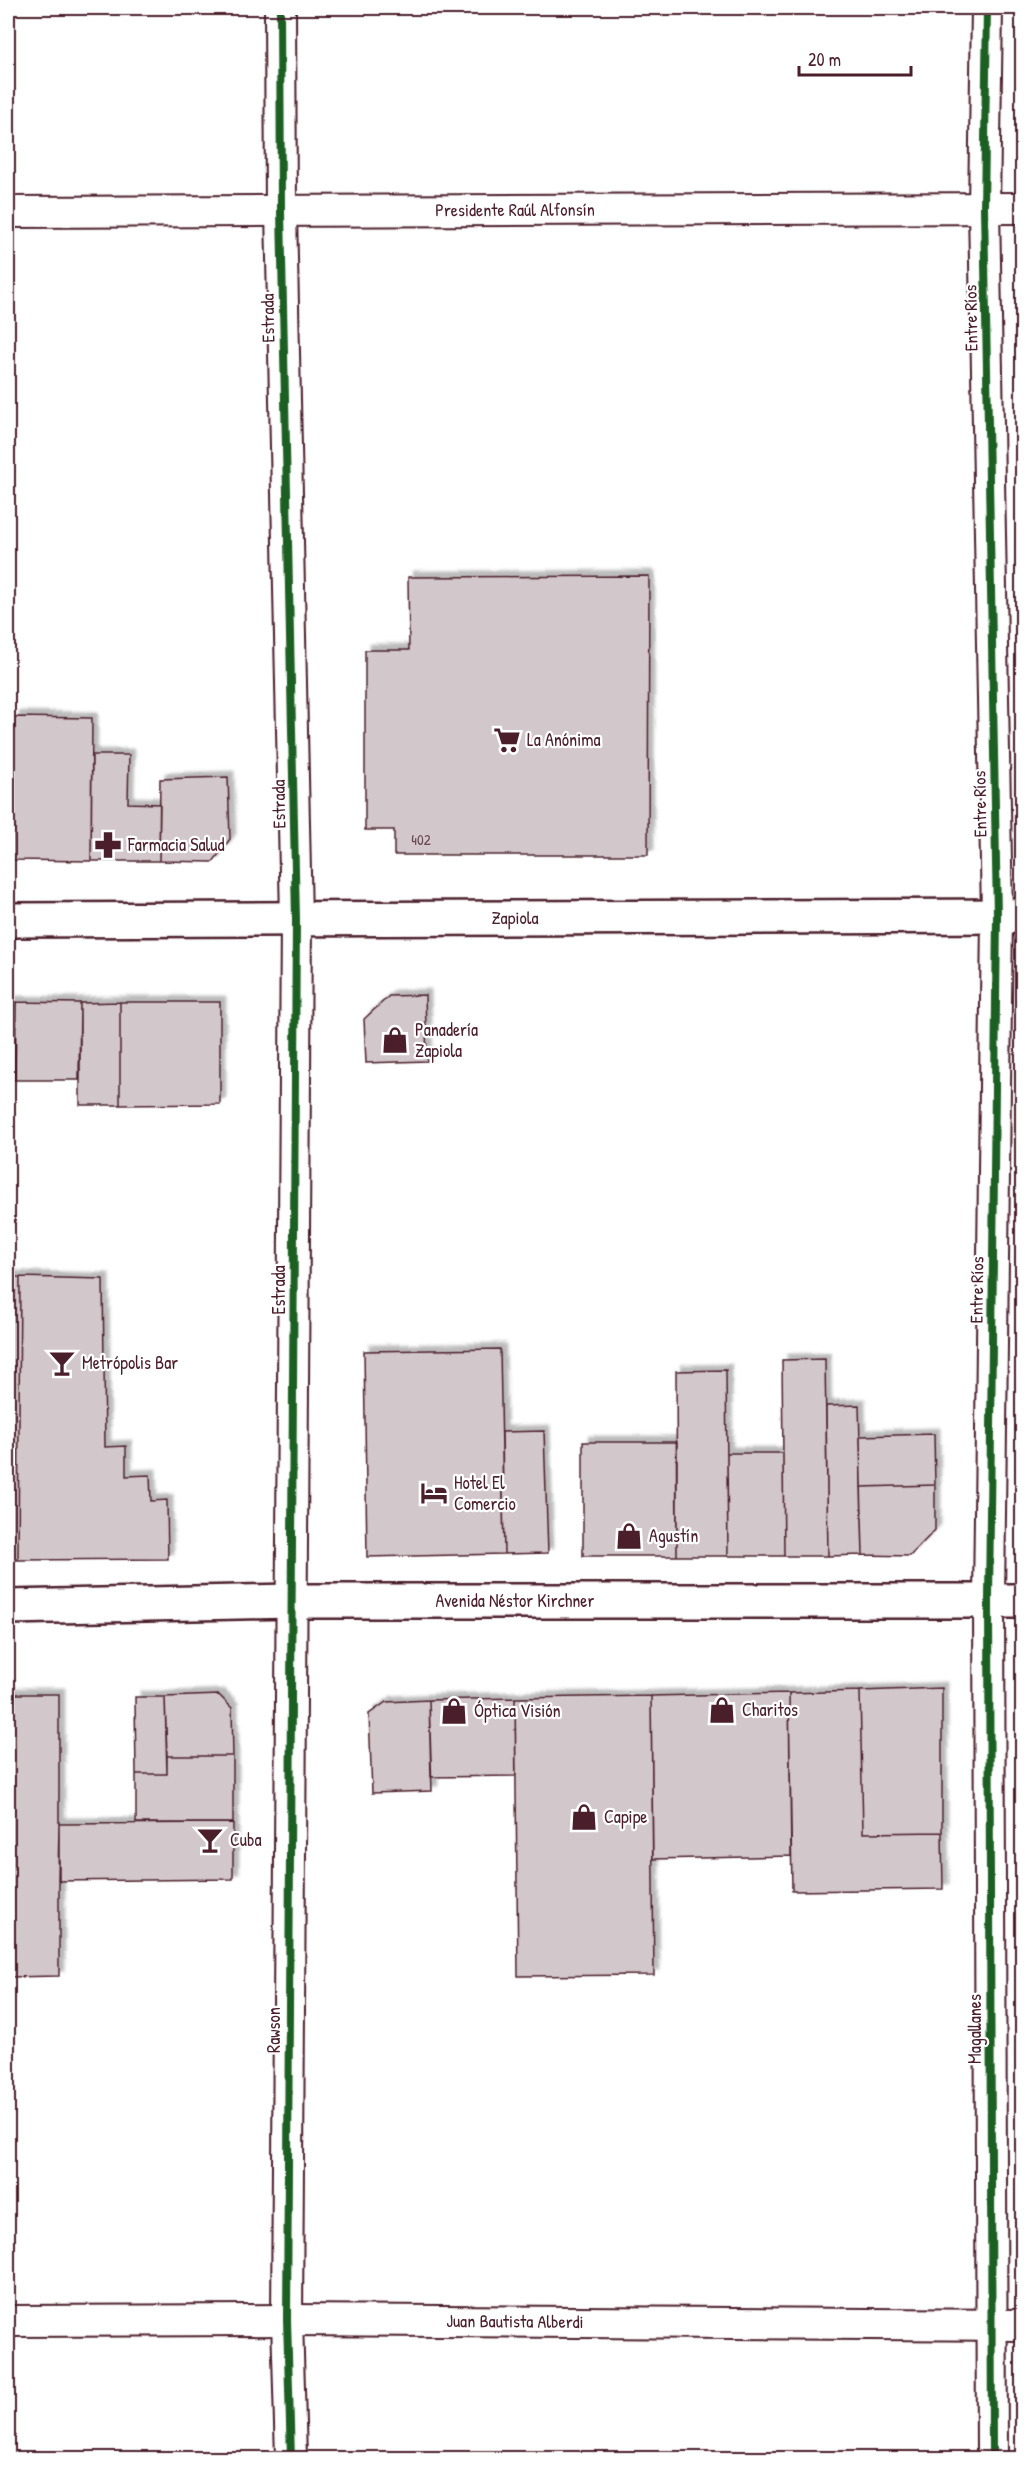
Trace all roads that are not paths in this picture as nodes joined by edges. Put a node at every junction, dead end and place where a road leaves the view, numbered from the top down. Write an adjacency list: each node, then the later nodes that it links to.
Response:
1 (280, 8): 5 (street, Estrada)
2 (987, 8): 3 (street, Entre Ríos)
3 (984, 208): 4 (street, Presidente Raúl Alfonsín); 5 (street, Presidente Raúl Alfonsín); 7 (street, Entre Ríos)
4 (1023, 208)
5 (281, 211): 6 (street, Presidente Raúl Alfonsín); 8 (street, Estrada)
6 (8, 212)
7 (1010, 916): 8 (main road, Zapiola); 10 (street, Entre Ríos)
8 (297, 919): 9 (main road, Zapiola); 11 (street, Estrada)
9 (8, 920)
10 (988, 1600): 11 (main road, Avenida Néstor Kirchner); 12 (main road, Avenida Néstor Kirchner); 17 (street, Magallanes)
11 (291, 1601): 13 (main road, Avenida Néstor Kirchner); 14 (street, Rawson)
12 (1023, 1601)
13 (8, 1607)
14 (287, 2320): 15 (street, Juan Bautista Alberdi); 17 (street, Juan Bautista Alberdi); 18 (street, Rawson)
15 (8, 2321)
16 (1023, 2325): 17 (street, Juan Bautista Alberdi)
17 (992, 2326): 19 (street, Magallanes)
18 (291, 2458)
19 (992, 2458)

